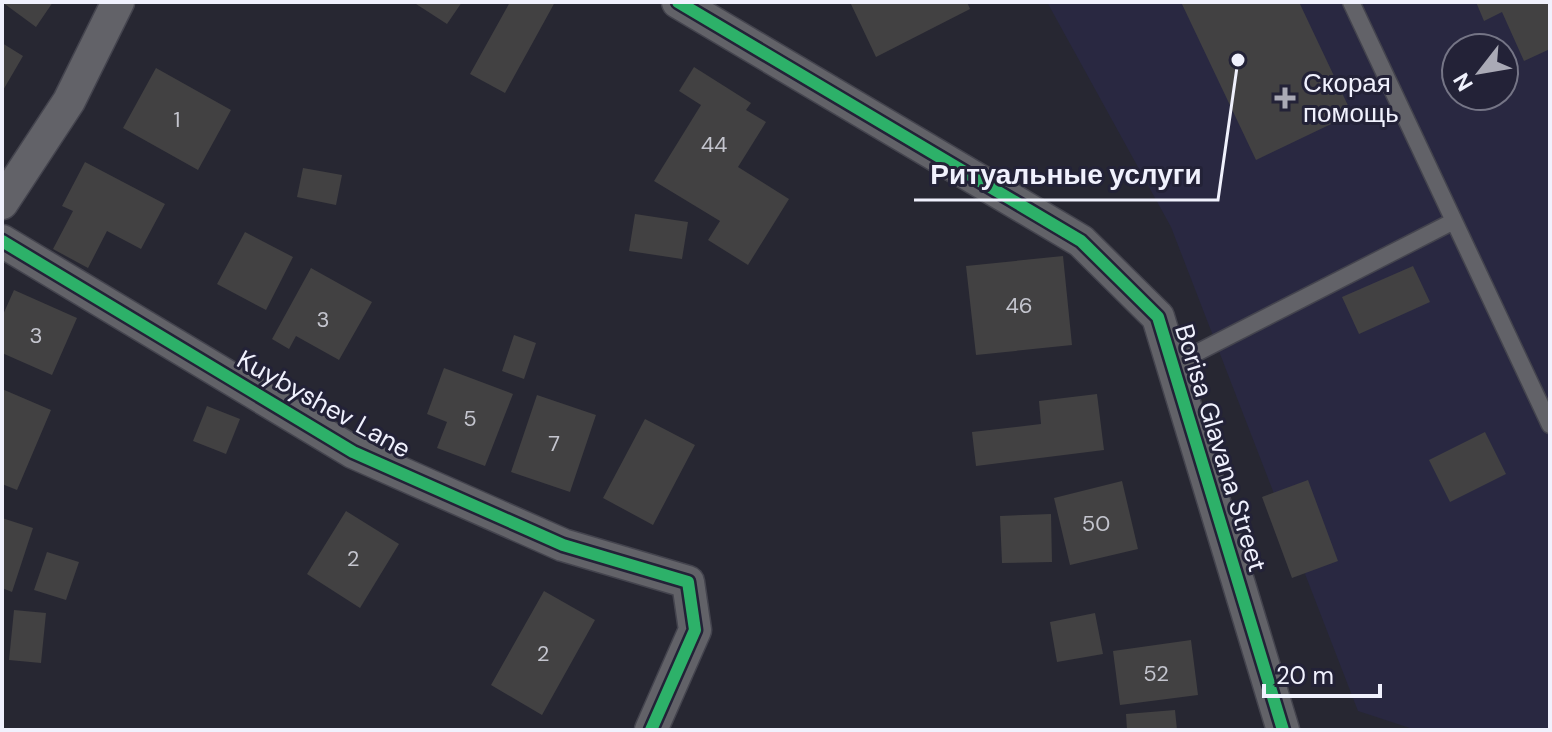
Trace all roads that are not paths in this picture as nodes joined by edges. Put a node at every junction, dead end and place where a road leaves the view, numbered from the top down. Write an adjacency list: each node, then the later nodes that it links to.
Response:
1 (118, 2): 4 (street)
2 (678, 2): 7 (street, Borisa Glavana Street)
3 (1351, 2): 5 (lane)
4 (2, 203)
5 (1454, 221): 7 (lane); 8 (lane)
6 (2, 241): 10 (street, Kuybyshev Lane)
7 (1173, 365): 11 (street, Borisa Glavana Street)
8 (1542, 390): 9 (lane)
9 (1550, 425)
10 (651, 730)
11 (1283, 730)

